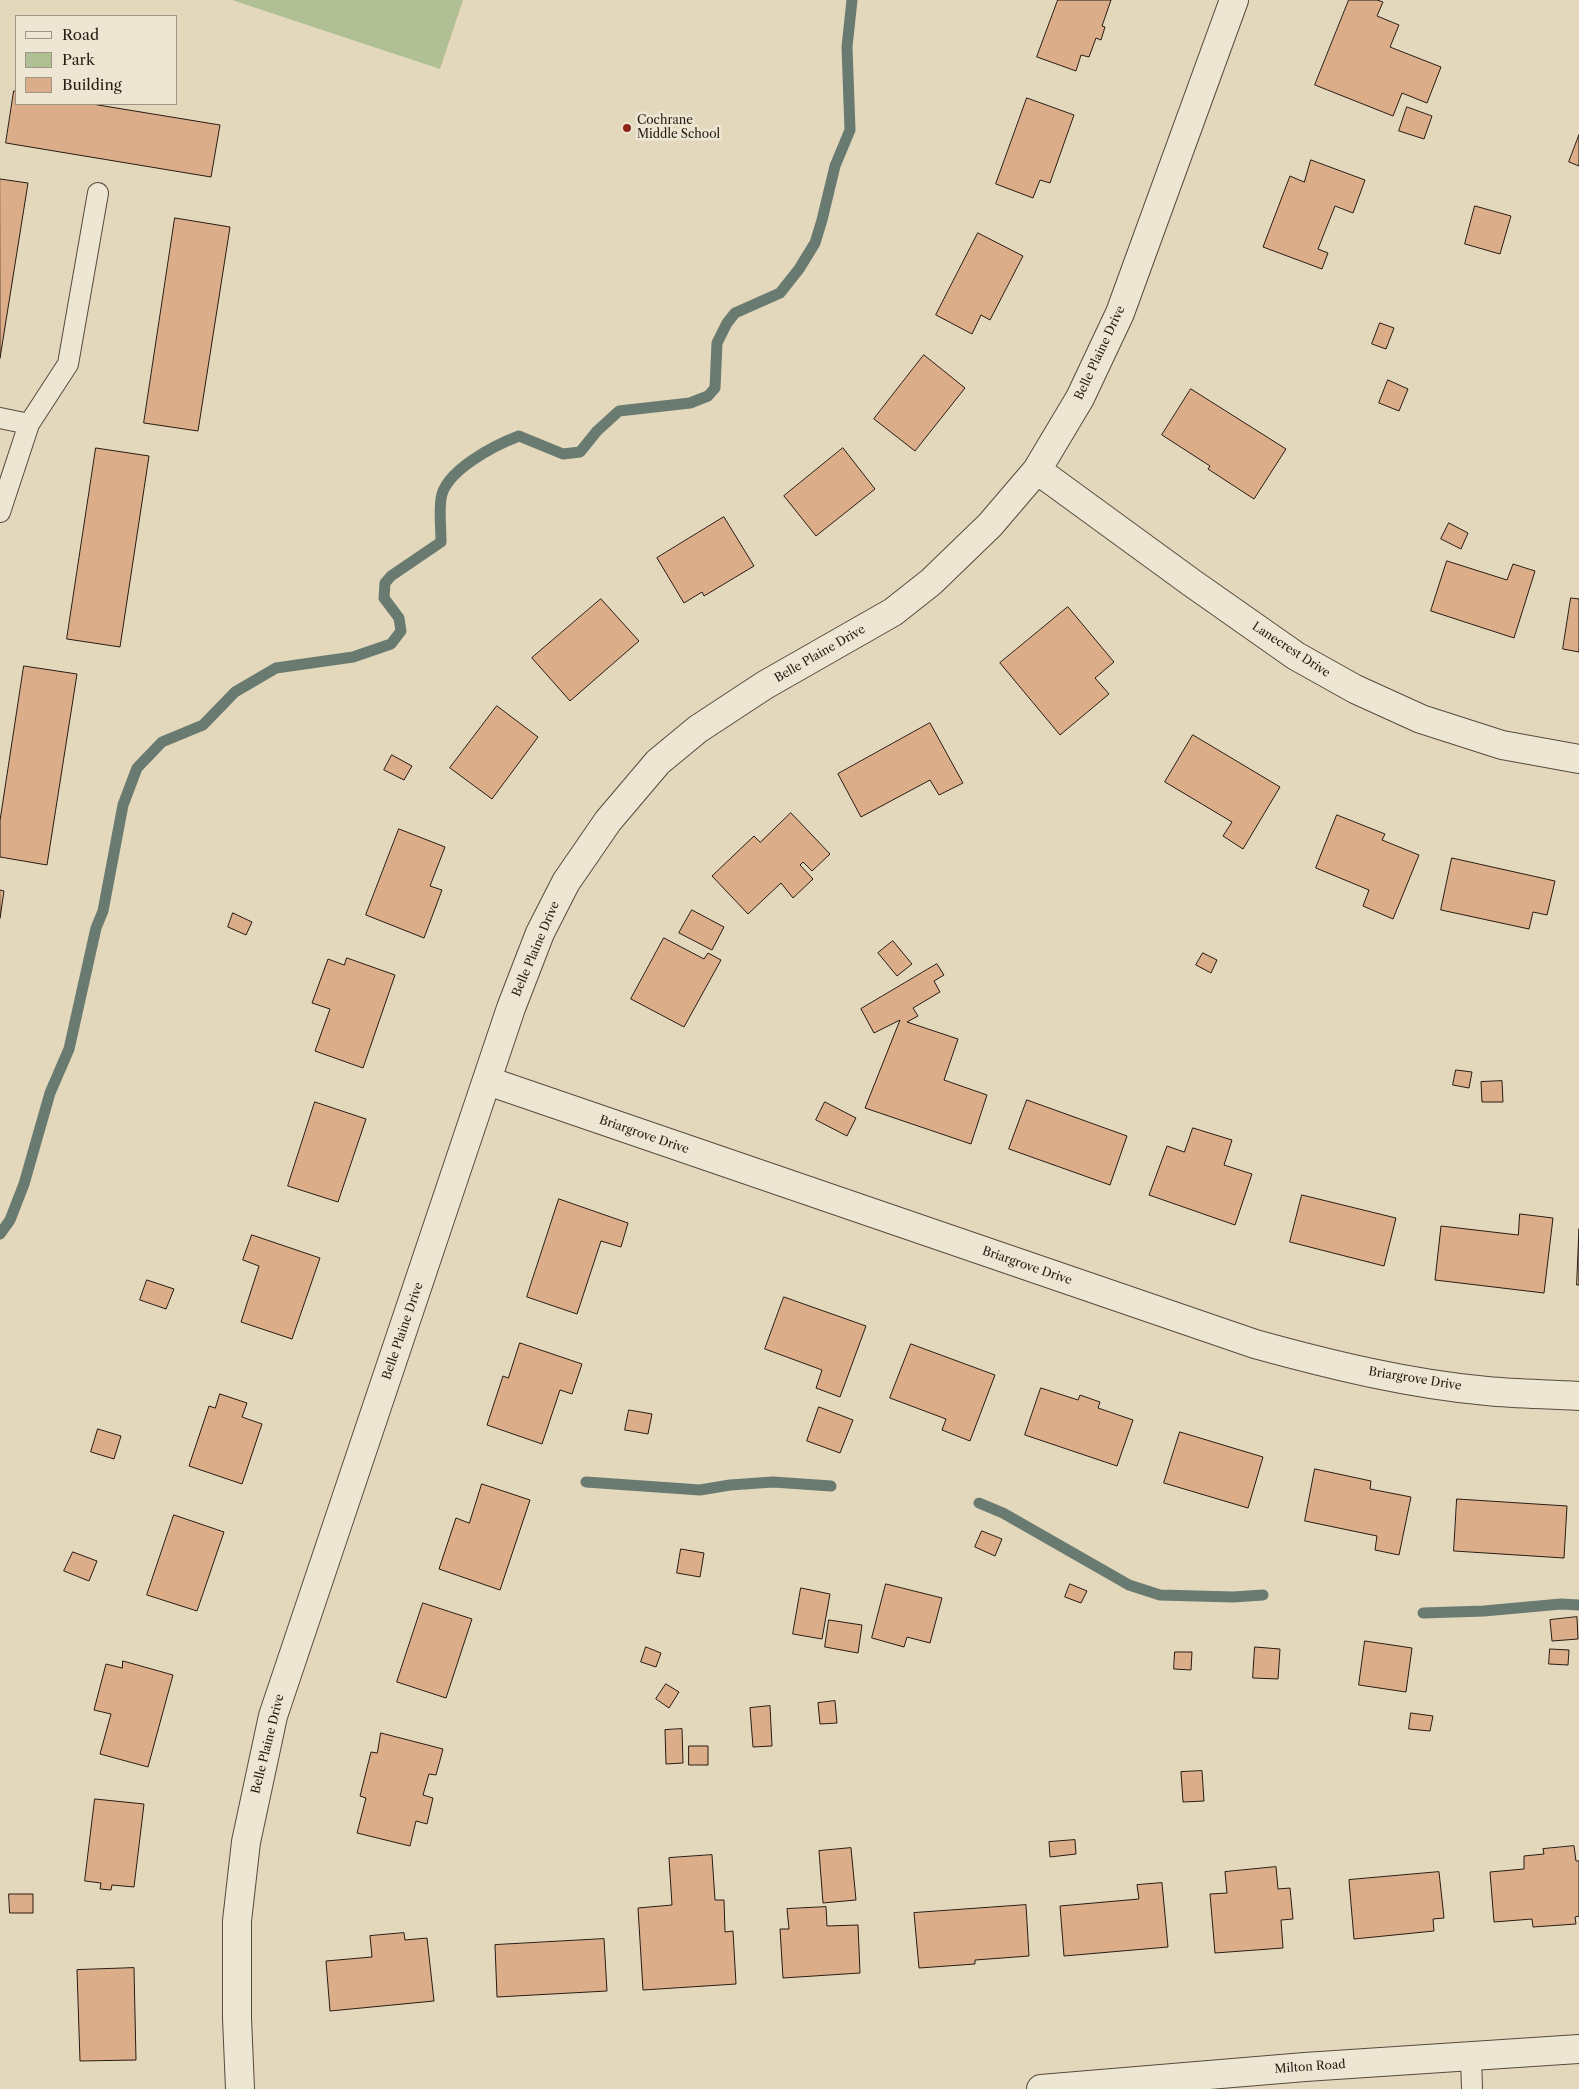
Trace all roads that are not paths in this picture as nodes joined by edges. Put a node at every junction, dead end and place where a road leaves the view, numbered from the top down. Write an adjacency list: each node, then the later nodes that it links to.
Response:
1 (1234, 0): 5 (street, Belle Plaine Drive)
2 (98, 194): 4 (lane)
3 (0, 418): 4 (lane)
4 (29, 424): 6 (lane)
5 (1037, 470): 7 (street, Lanecrest Drive); 8 (street, Belle Plaine Drive)
6 (0, 512)
7 (1579, 759)
8 (488, 1082): 9 (street, Briargrove Drive); 12 (street, Belle Plaine Drive)
9 (1579, 1396)
10 (1579, 2049): 11 (street, Milton Road)
11 (1471, 2057): 13 (street, Milton Road); 14 (lane)
12 (240, 2089)
13 (1041, 2089)
14 (1472, 2089)

